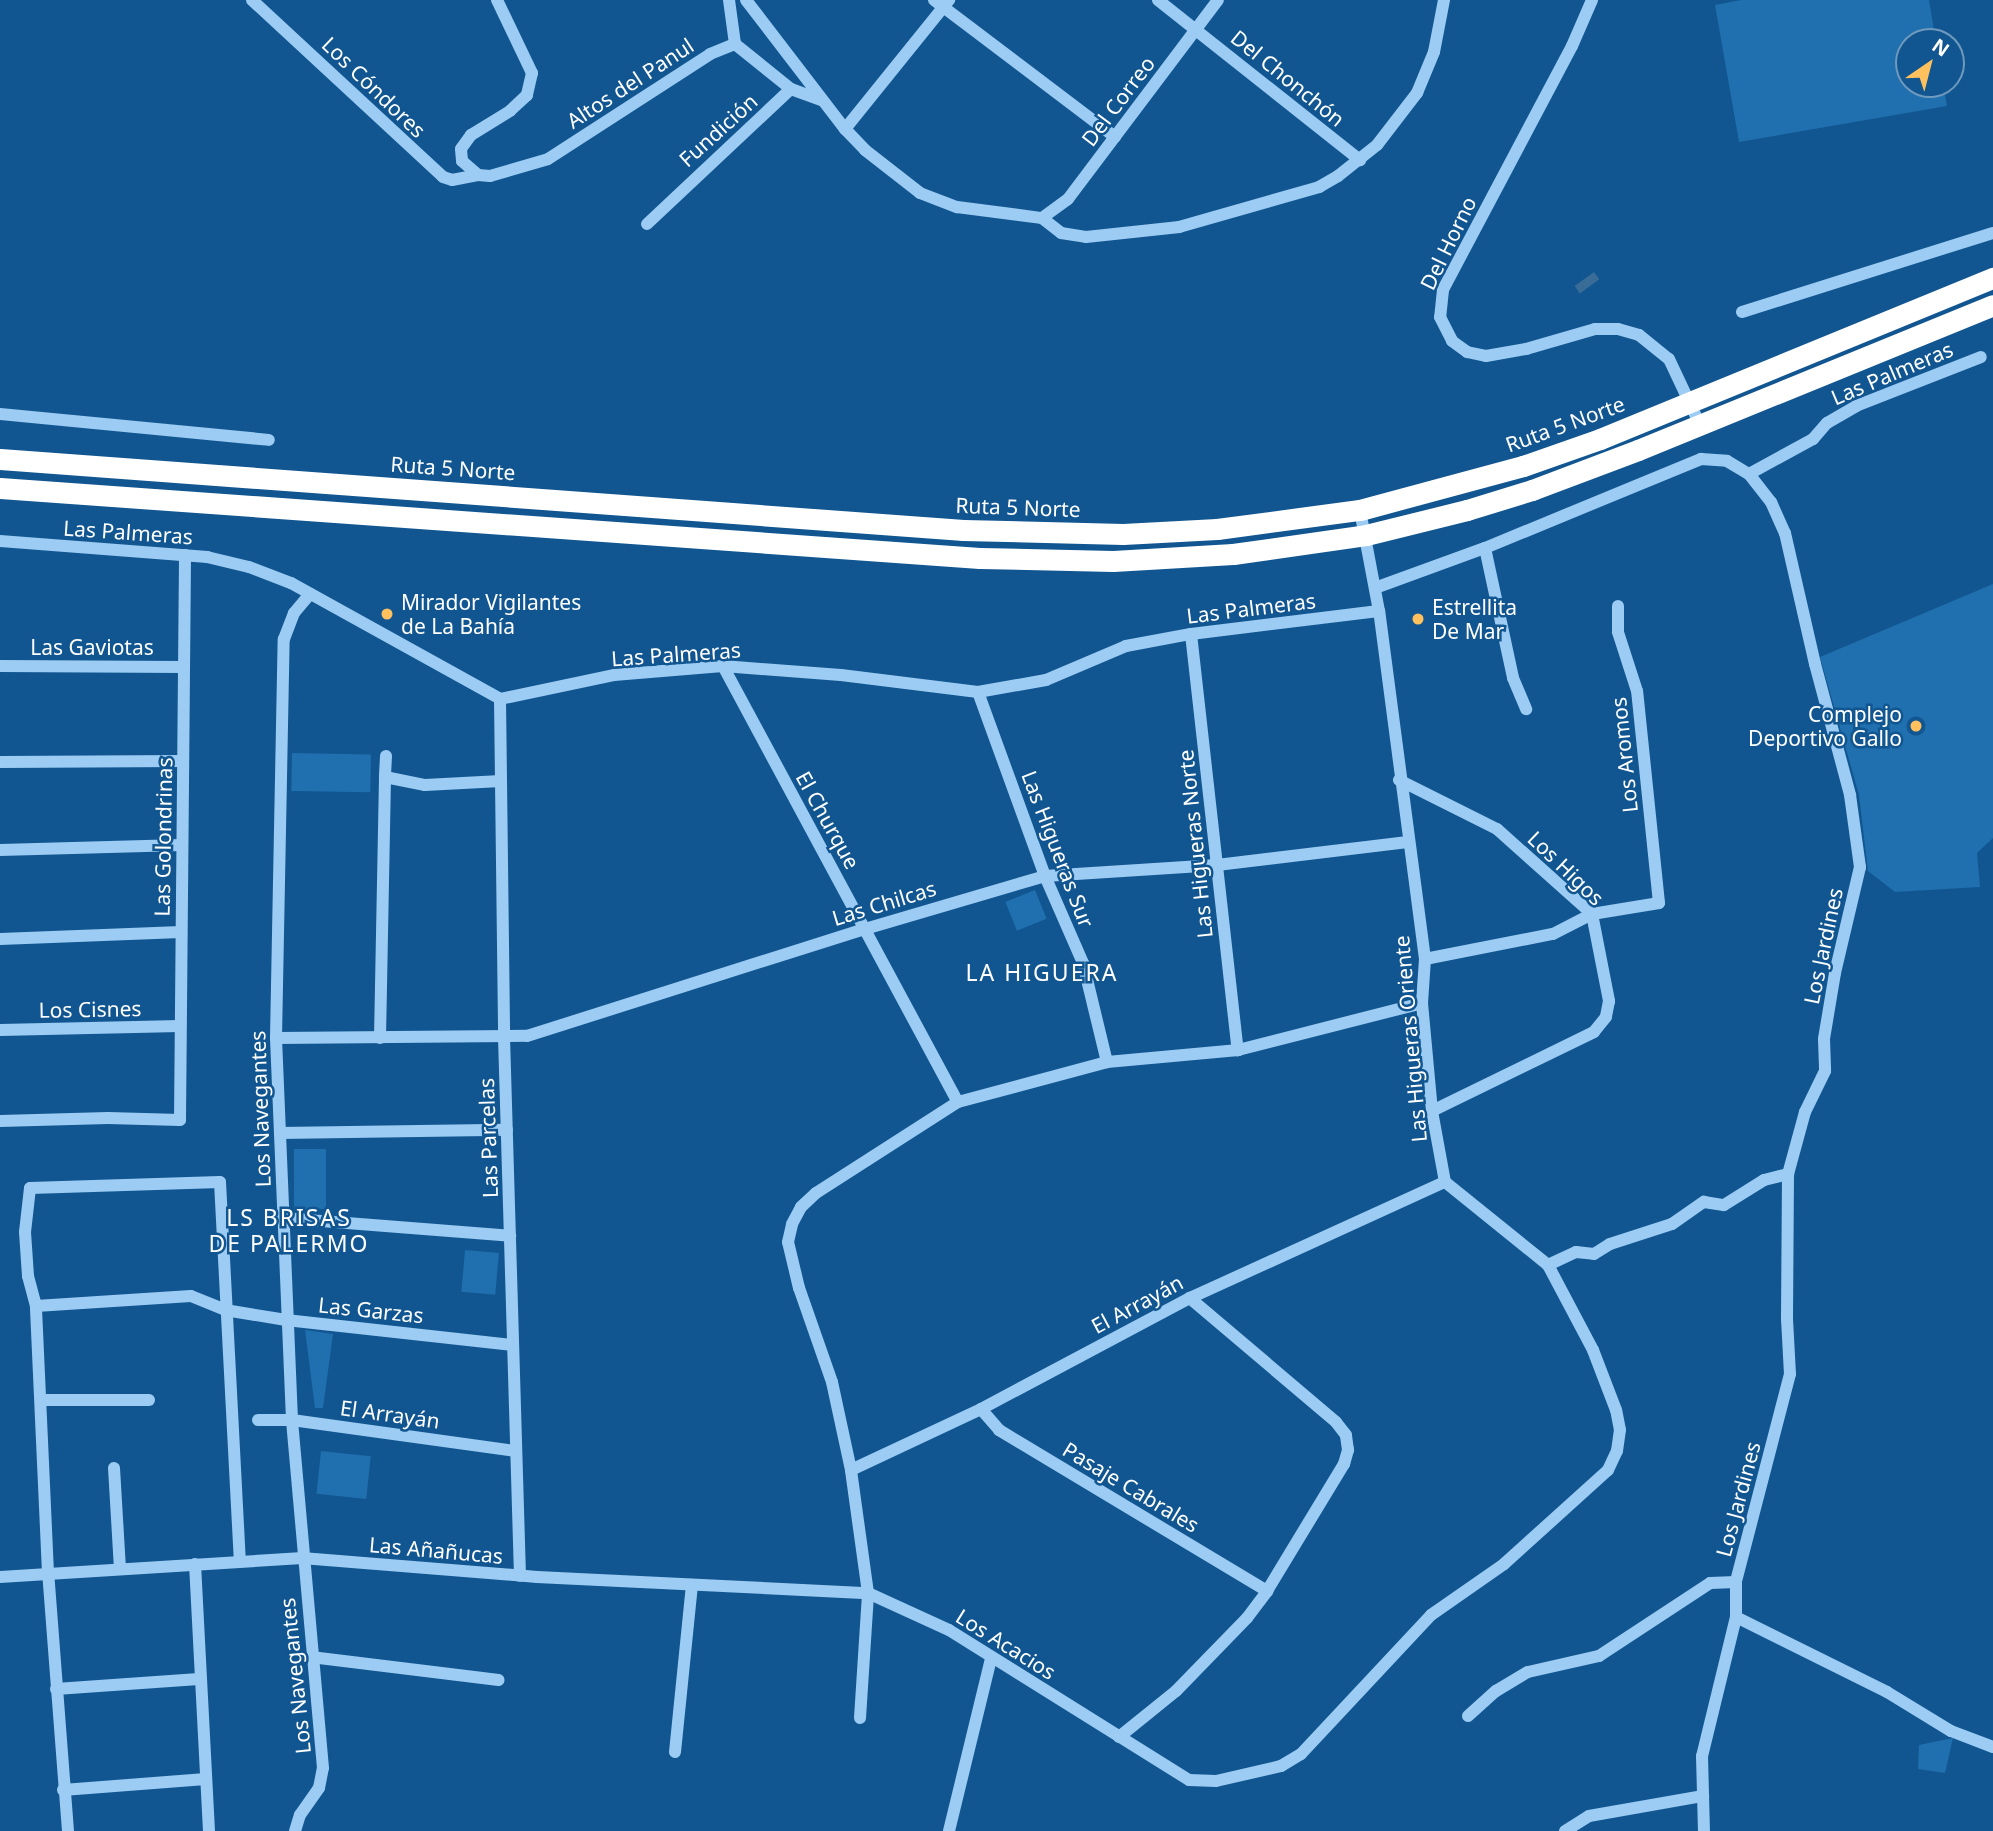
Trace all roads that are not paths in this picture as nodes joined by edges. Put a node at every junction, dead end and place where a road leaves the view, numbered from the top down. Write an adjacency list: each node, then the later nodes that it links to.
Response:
1 (252, 0): 18 (street, Los Cóndores)
2 (497, 0): 18 (street)
3 (729, 0): 11 (street)
4 (746, 0): 13 (street)
5 (1157, 0): 10 (street, Del Chonchón)
6 (1218, 0): 10 (street, Del Correo)
7 (1444, 0): 17 (street)
8 (1591, 0): 26 (street, Del Horno)
9 (942, 2): 14 (street); 15 (street)
10 (1196, 29): 15 (street, Del Correo); 17 (street, Del Chonchón)
11 (735, 44): 12 (street); 16 (street, Altos del Panul)
12 (791, 89): 13 (street); 20 (street, Fundición)
13 (823, 101): 14 (street)
14 (845, 129): 19 (street)
15 (1115, 137): 19 (street, Del Correo)
16 (548, 159): 18 (street, Los Cóndores)
17 (1360, 160): 19 (street)
18 (478, 175)
19 (1042, 218)
20 (646, 225)
21 (1993, 233): 24 (street)
22 (1993, 278): 26 (highway, Ruta 5 Norte)
23 (1993, 305): 28 (highway)
24 (1742, 313)
25 (1982, 357): 31 (street, Las Palmeras)
26 (1691, 402): 28 (street, Del Horno); 33 (highway, Ruta 5 Norte)
27 (0, 414): 29 (street)
28 (1700, 425): 34 (highway)
29 (269, 440)
30 (0, 459): 33 (highway, Ruta 5 Norte)
31 (1749, 474): 36 (street, Los Jardines); 78 (street, Los Jardines)
32 (0, 488): 34 (highway)
33 (1360, 510): 34 (street, Las Higueras Oriente)
34 (1366, 535): 38 (street, Las Higueras Oriente)
35 (0, 541): 37 (street, Las Palmeras)
36 (1485, 548): 38 (street, Los Jardines); 48 (street)
37 (185, 555): 39 (street, Las Palmeras); 45 (street, Las Golondrinas)
38 (1375, 587): 41 (street, Las Higueras Oriente)
39 (310, 594): 47 (street, Las Palmeras); 69 (street, Los Navegantes)
40 (1618, 606): 60 (street, Los Aromos)
41 (1380, 611): 42 (street, Las Palmeras); 53 (street, Las Higueras Oriente)
42 (1191, 634): 46 (street, Las Palmeras); 58 (street, Las Higueras Norte)
43 (0, 666): 45 (street, Las Gaviotas)
44 (723, 666): 46 (street, Las Palmeras); 47 (street, Las Palmeras); 61 (street, El Churque)
45 (184, 667): 50 (street, Las Golondrinas)
46 (978, 692): 59 (street, Las Higueras Sur)
47 (500, 699): 54 (street, Las Parcelas)
48 (1526, 709)
49 (386, 756): 52 (street)
50 (183, 761): 51 (street); 56 (street, Las Golondrinas)
51 (0, 762)
52 (385, 777): 54 (street); 70 (street)
53 (1399, 779): 55 (street, Las Higueras Oriente); 60 (street, Los Higos)
54 (501, 781): 68 (street, Las Parcelas)
55 (1408, 842): 58 (street, Las Chilcas); 64 (street, Las Higueras Oriente)
56 (182, 845): 57 (street); 62 (street, Las Golondrinas)
57 (0, 850)
58 (1217, 865): 59 (street, Las Chilcas); 71 (street, Las Higueras Norte)
59 (1045, 876): 61 (street, Las Chilcas); 72 (street, Las Higueras Sur)
60 (1592, 914): 64 (street); 74 (street, Los Higos)
61 (865, 929): 68 (street, Las Chilcas); 73 (street, El Churque)
62 (181, 932): 63 (street); 66 (street, Las Golondrinas)
63 (0, 939)
64 (1425, 959): 65 (street, Las Higueras Oriente)
65 (1422, 1003): 71 (street); 74 (street, Las Higueras Oriente)
66 (180, 1026): 67 (street, Los Cisnes); 75 (street, Las Golondrinas)
67 (0, 1030)
68 (504, 1037): 70 (street, Las Chilcas); 76 (street, Las Parcelas)
69 (276, 1038): 70 (street, Las Chilcas); 77 (street, Los Navegantes)
70 (380, 1038)
71 (1238, 1050): 72 (street)
72 (1107, 1062): 73 (street)
73 (958, 1102): 95 (street)
74 (1432, 1111): 79 (street, Las Higueras Oriente)
75 (0, 1121)
76 (507, 1130): 77 (street); 81 (street, Las Parcelas)
77 (280, 1133): 80 (street, Los Navegantes)
78 (1788, 1174): 82 (street); 103 (street, Los Jardines)
79 (1445, 1182): 82 (street); 83 (street, El Arrayán)
80 (283, 1218): 81 (street); 86 (street, Los Navegantes)
81 (510, 1236): 87 (street, Las Parcelas)
82 (1548, 1265): 115 (street)
83 (1190, 1298): 90 (street, El Arrayán); 105 (street)
84 (36, 1306): 85 (street, Las Garzas); 85 (street); 89 (street)
85 (225, 1310): 86 (street, Las Garzas); 97 (street)
86 (286, 1320): 87 (street, Las Garzas); 92 (street, Los Navegantes)
87 (513, 1345): 93 (street, Las Parcelas)
88 (149, 1399): 89 (street)
89 (43, 1400): 100 (street)
90 (981, 1409): 95 (street, El Arrayán); 105 (street, Pasaje Cabrales)
91 (258, 1420): 92 (street, El Arrayán)
92 (292, 1420): 93 (street, El Arrayán); 96 (street, Los Navegantes)
93 (516, 1451): 101 (street, Las Parcelas)
94 (114, 1468): 99 (street)
95 (851, 1470): 106 (street)
96 (302, 1558): 97 (street, Las Añañucas); 101 (street, Las Añañucas); 108 (street, Los Navegantes)
97 (240, 1561): 98 (street, Las Añañucas)
98 (195, 1564): 99 (street, Las Añañucas); 110 (street)
99 (120, 1569): 100 (street, Las Añañucas)
100 (48, 1573): 102 (street, Las Añañucas); 112 (street)
101 (520, 1576): 104 (street, Las Añañucas)
102 (0, 1577)
103 (1736, 1582): 107 (street, Los Jardines); 113 (street)
104 (692, 1585): 106 (street, Las Añañucas); 117 (street)
105 (1267, 1591): 115 (street)
106 (868, 1593): 109 (street, Los Acacios); 114 (street)
107 (1736, 1617): 116 (street); 120 (street, Los Jardines)
108 (312, 1657): 111 (street); 123 (street, Los Navegantes)
109 (991, 1659): 115 (street, Los Acacios); 124 (street)
110 (199, 1679): 112 (street); 118 (street)
111 (499, 1680)
112 (56, 1689): 119 (street)
113 (1468, 1716)
114 (860, 1718)
115 (1119, 1737)
116 (1993, 1747)
117 (675, 1752)
118 (206, 1779): 119 (street); 122 (street)
119 (63, 1790): 121 (street)
120 (1703, 1796): 125 (street); 126 (street, Los Jardines)
121 (68, 1831)
122 (209, 1831)
123 (295, 1831)
124 (948, 1831)
125 (1565, 1831)
126 (1704, 1831)

